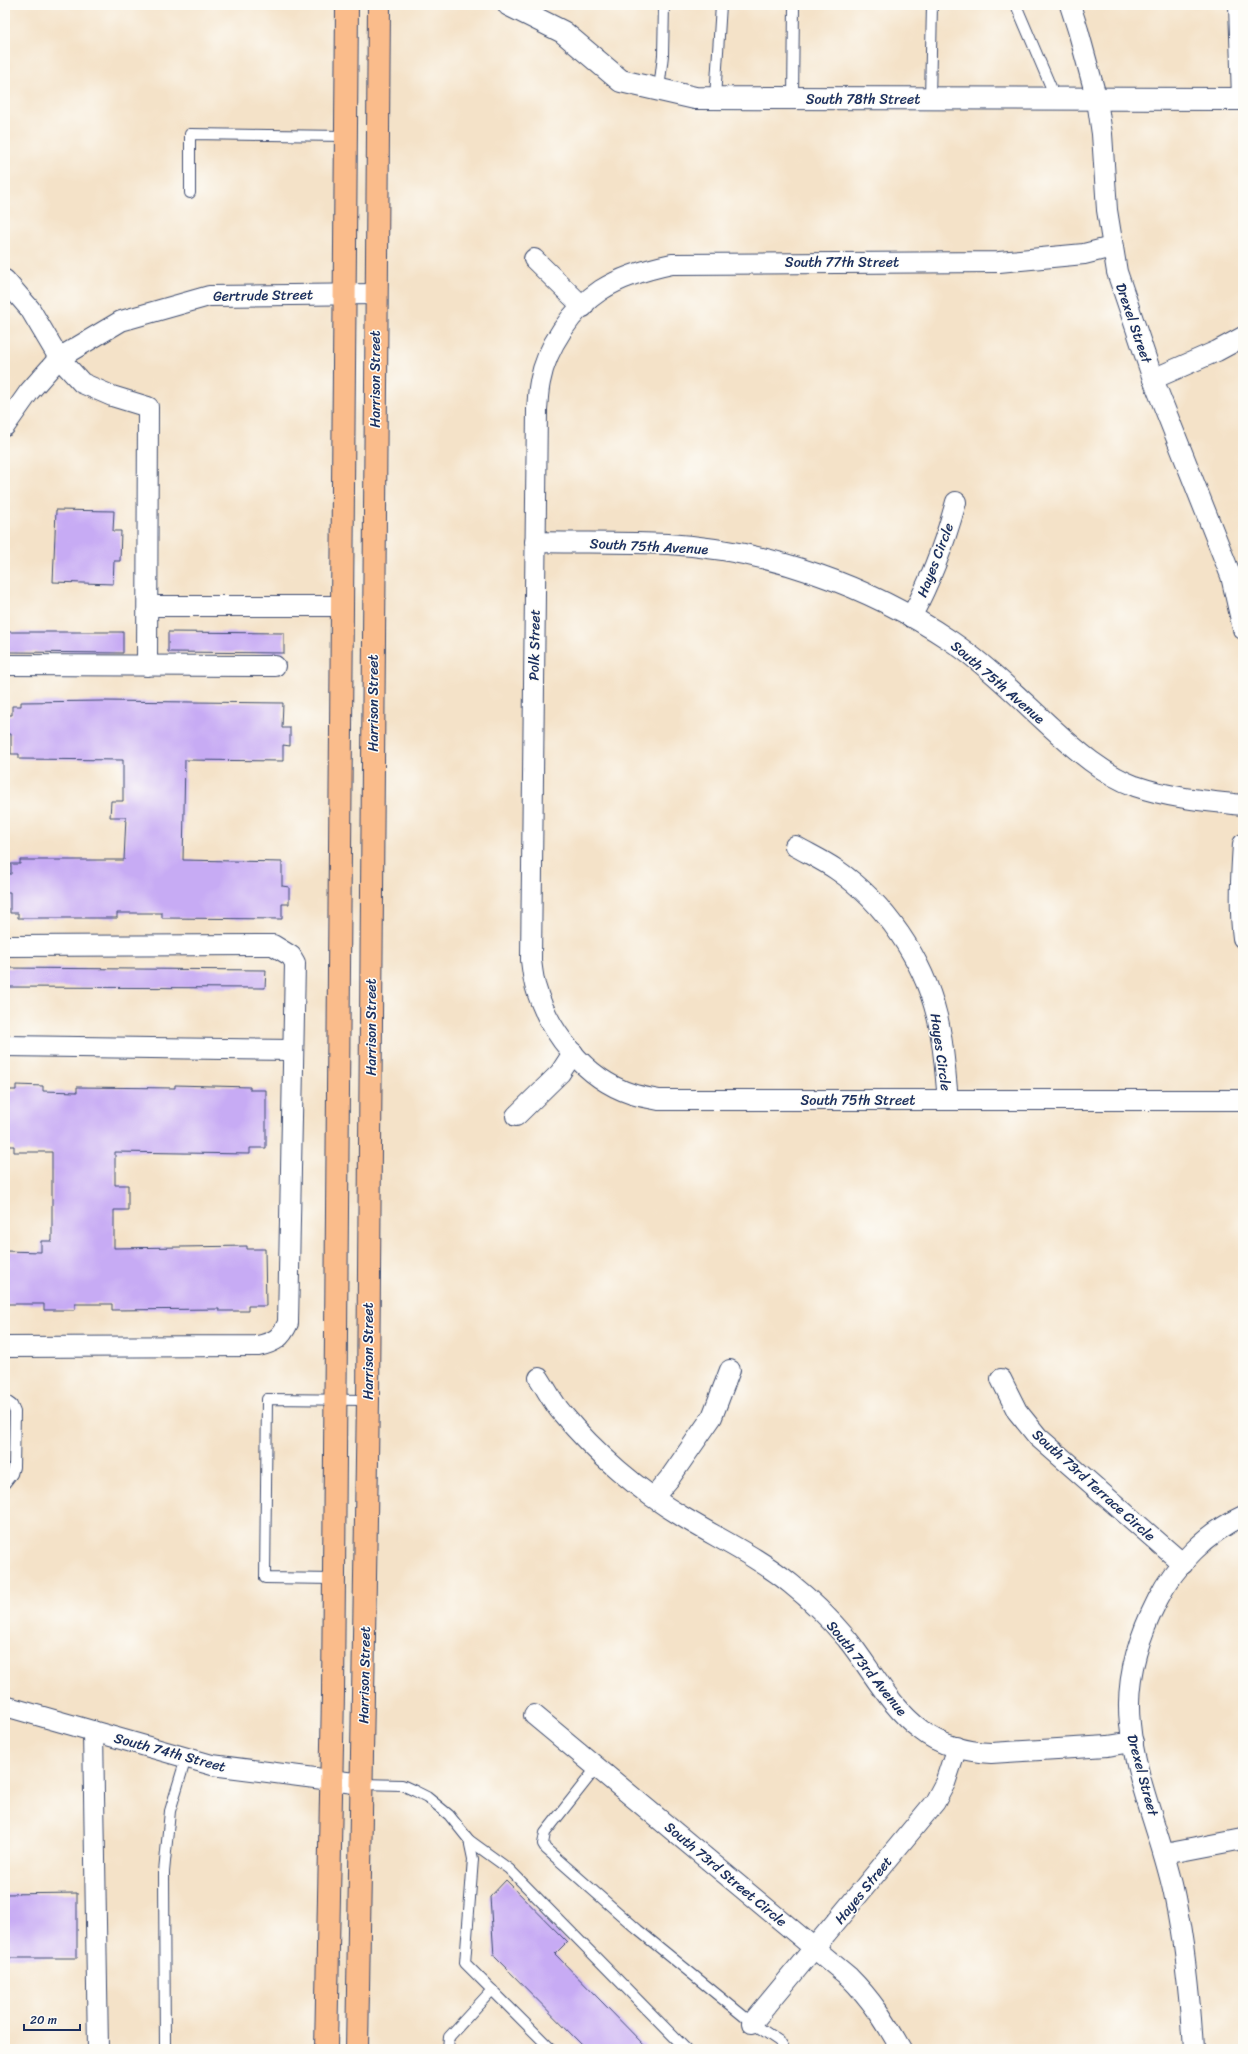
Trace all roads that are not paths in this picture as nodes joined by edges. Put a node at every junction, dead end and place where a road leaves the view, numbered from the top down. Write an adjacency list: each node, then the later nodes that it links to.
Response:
1 (347, 5): 18 (main road)
2 (379, 5): 24 (main road, Harrison Street)
3 (664, 5): 11 (lane)
4 (721, 5): 12 (lane)
5 (794, 5): 13 (lane)
6 (932, 5): 14 (lane)
7 (1016, 5): 15 (lane)
8 (1070, 5): 16 (street, Drexel Street)
9 (1239, 5): 17 (street)
10 (520, 8): 11 (street, South 78th Street)
11 (659, 90): 12 (street, South 78th Street)
12 (715, 98): 13 (street, South 78th Street)
13 (793, 99): 14 (street, South 78th Street)
14 (930, 99): 15 (street, South 78th Street)
15 (1057, 100): 16 (street, South 78th Street)
16 (1097, 100): 17 (street, South 78th Street); 20 (street, Drexel Street)
17 (1242, 100)
18 (346, 136): 19 (lane); 23 (main road)
19 (190, 193)
20 (1112, 247): 25 (street, South 77th Street); 28 (street, Drexel Street)
21 (534, 259): 25 (street)
22 (5, 280): 27 (street)
23 (345, 294): 24 (street, Gertrude Street); 27 (street, Gertrude Street); 34 (main road)
24 (376, 294): 57 (main road, Harrison Street)
25 (582, 307): 31 (street, Polk Street)
26 (1243, 337): 28 (street)
27 (59, 358): 29 (street, Gertrude Street); 33 (street)
28 (1153, 379): 32 (street, Drexel Street)
29 (5, 426)
30 (956, 502): 35 (street, Hayes Circle)
31 (535, 542): 35 (street, South 75th Avenue); 47 (street, Polk Street)
32 (1240, 597): 36 (street, Drexel Street)
33 (148, 606): 34 (street); 38 (street)
34 (343, 606): 55 (main road)
35 (911, 617): 40 (street, South 75th Avenue)
36 (1243, 629)
37 (5, 665): 38 (street)
38 (147, 666): 39 (street)
39 (275, 666)
40 (1243, 805)
41 (1243, 844): 43 (street)
42 (795, 846): 48 (street, Hayes Circle)
43 (1243, 938)
44 (5, 946): 46 (street)
45 (5, 1046): 46 (street)
46 (293, 1050): 51 (street)
47 (572, 1052): 48 (street, South 75th Street); 50 (street)
48 (948, 1100): 49 (street, South 75th Street)
49 (1243, 1100)
50 (516, 1116)
51 (5, 1347)
52 (730, 1370): 59 (street)
53 (539, 1378): 59 (street, South 73rd Avenue)
54 (1001, 1379): 61 (street, South 73rd Terrace Circle)
55 (336, 1399): 57 (lane); 62 (main road); 62 (lane)
56 (5, 1400): 58 (lane)
57 (368, 1400): 71 (main road, Harrison Street)
58 (5, 1483)
59 (654, 1497): 67 (street, South 73rd Avenue)
60 (1243, 1516): 61 (street, Drexel Street)
61 (1183, 1564): 66 (street, Drexel Street)
62 (334, 1579): 70 (main road)
63 (5, 1706): 65 (street, South 74th Street)
64 (534, 1715): 69 (street, South 73rd Street Circle)
65 (93, 1731): 68 (street, South 74th Street); 78 (street)
66 (1133, 1742): 67 (street, South 73rd Avenue); 74 (street, Drexel Street)
67 (957, 1747): 75 (street, Hayes Street)
68 (186, 1758): 70 (street, South 74th Street); 79 (lane)
69 (597, 1767): 75 (street, South 73rd Street Circle); 77 (lane)
70 (330, 1780): 71 (street, South 74th Street); 80 (main road)
71 (362, 1784): 73 (lane); 81 (main road, Harrison Street)
72 (1243, 1839): 74 (street)
73 (469, 1840): 76 (lane); 84 (lane)
74 (1164, 1854): 87 (street, Drexel Street)
75 (815, 1948): 77 (street, Hayes Street); 86 (street, South 73rd Street Circle)
76 (492, 1990): 82 (lane); 83 (lane)
77 (752, 2023): 85 (lane)
78 (98, 2049)
79 (165, 2049)
80 (326, 2049)
81 (357, 2049)
82 (448, 2049)
83 (551, 2049)
84 (686, 2049)
85 (784, 2049)
86 (901, 2049)
87 (1193, 2049)

